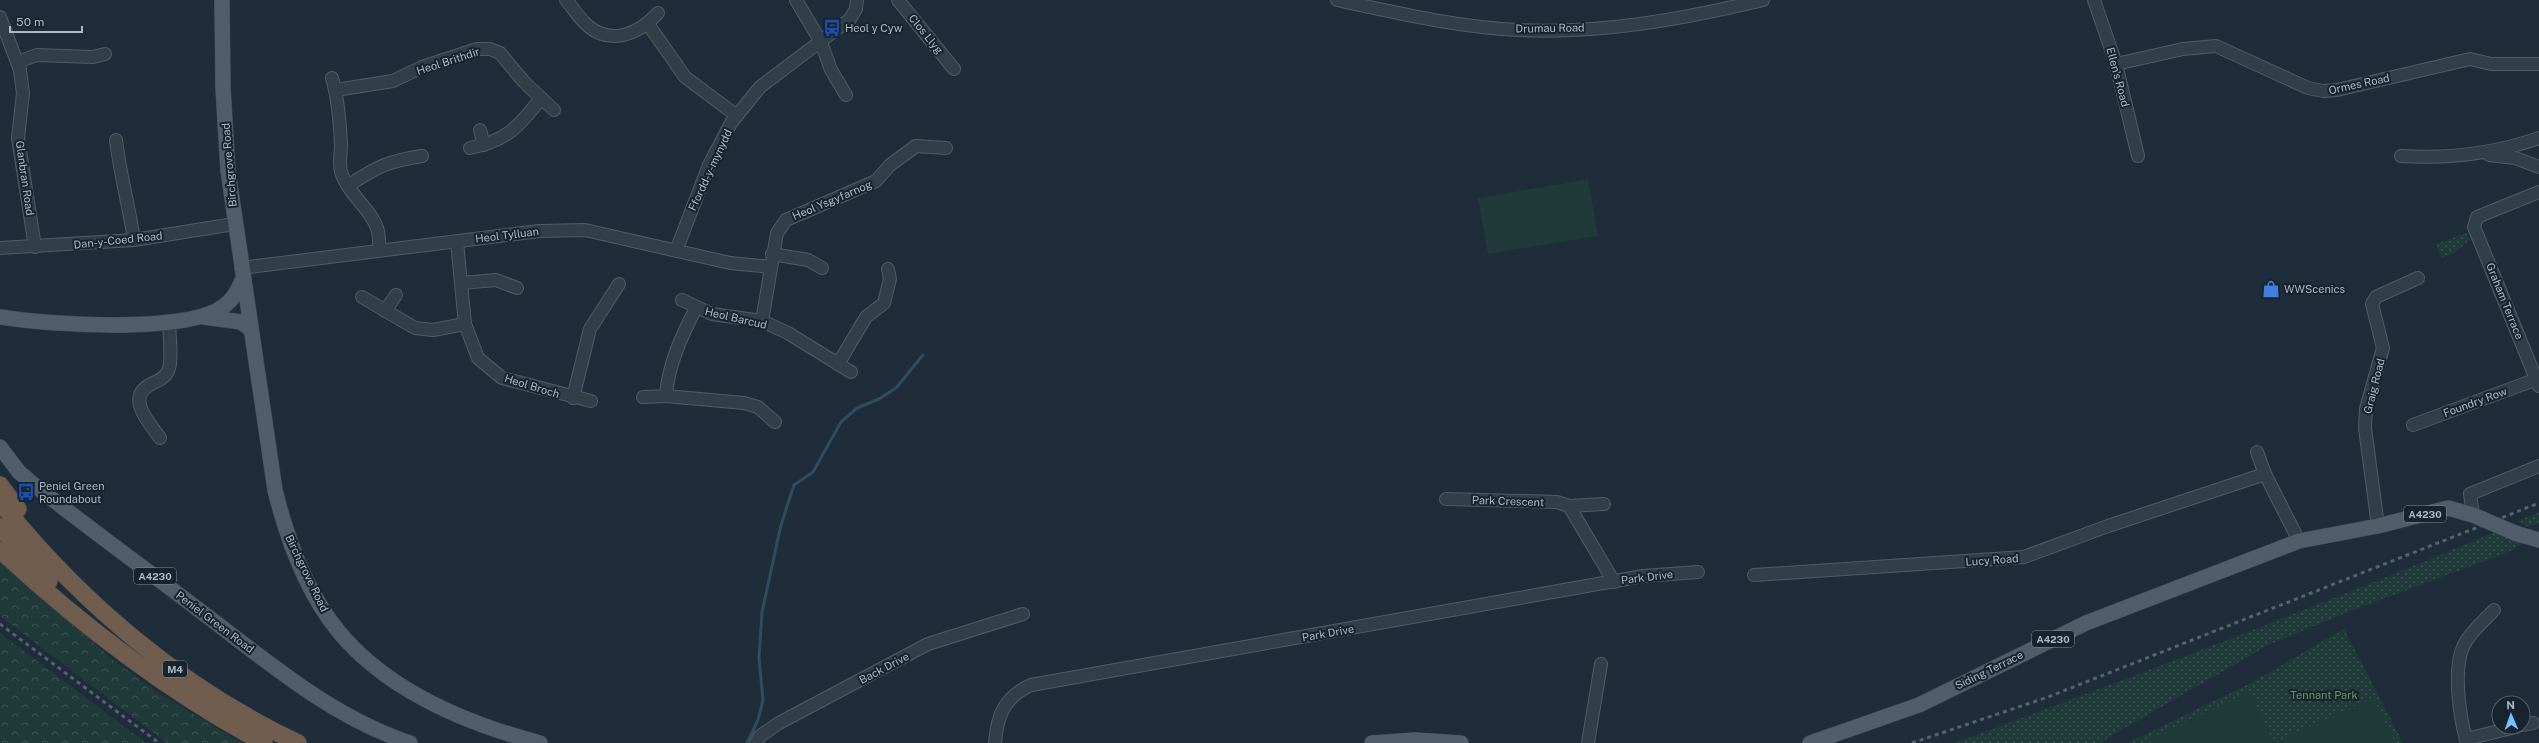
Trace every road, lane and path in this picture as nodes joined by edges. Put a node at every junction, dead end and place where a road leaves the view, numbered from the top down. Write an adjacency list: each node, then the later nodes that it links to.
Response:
1 (222, 0): 37 (main road, Birchgrove Road)
2 (566, 0): 11 (street)
3 (796, 0): 12 (street)
4 (857, 0): 12 (street, Ffordd-y-mynydd)
5 (898, 0): 17 (street, Clos Llyg)
6 (1337, 0): 7 (street, Drumau Road)
7 (1763, 0)
8 (2094, 0): 15 (street, Ellen's Road)
9 (658, 13): 11 (street)
10 (0, 17): 14 (street, Glanbran Road)
11 (648, 24): 23 (street)
12 (821, 42): 20 (street); 23 (street, Ffordd-y-mynydd)
13 (98, 58): 14 (street)
14 (17, 62): 40 (street, Glanbran Road)
15 (2116, 64): 16 (street, Ormes Road); 32 (street, Ellen's Road)
16 (2539, 64)
17 (954, 69)
18 (332, 78): 19 (street)
19 (336, 90): 21 (street, Heol Brithdir); 35 (street)
20 (846, 95)
21 (541, 98): 22 (street, Heol Brithdir); 27 (street)
22 (554, 110)
23 (737, 116): 43 (street, Ffordd-y-mynydd)
24 (480, 130): 27 (street)
25 (2539, 138): 30 (street)
26 (116, 140): 38 (street)
27 (484, 145): 28 (street)
28 (470, 148)
29 (946, 148): 44 (street, Heol Ysgyfarnog)
30 (2482, 154): 33 (street); 34 (street)
31 (422, 156): 35 (street)
32 (2138, 156)
33 (2402, 156)
34 (2539, 167)
35 (348, 186): 42 (street)
36 (2539, 192): 66 (street, Graham Terrace)
37 (234, 224): 38 (street, Dan-y-Coed Road); 48 (main road, Birchgrove Road)
38 (134, 240): 40 (street, Dan-y-Coed Road)
39 (457, 242): 42 (street, Heol Tylluan); 43 (street, Heol Tylluan); 50 (street, Heol Broch)
40 (35, 247): 41 (street, Dan-y-Coed Road)
41 (0, 248)
42 (380, 250): 48 (street, Heol Tylluan)
43 (676, 251): 45 (street, Heol Tylluan)
44 (772, 254): 45 (street, Heol Ysgyfarnog); 46 (street)
45 (771, 267): 60 (street, Heol Ysgyfarnog)
46 (822, 268)
47 (888, 269): 64 (street)
48 (242, 273): 58 (main road); 63 (main road, Birchgrove Road)
49 (2418, 278): 84 (street, Graig Road)
50 (462, 283): 52 (street); 62 (street, Heol Broch)
51 (619, 284): 69 (street)
52 (517, 288)
53 (396, 295): 57 (street)
54 (362, 297): 57 (street)
55 (682, 300): 56 (street, Heol Barcud)
56 (696, 308): 60 (street, Heol Barcud); 67 (street, Heol Barcud)
57 (385, 311): 62 (street)
58 (203, 316): 61 (main road); 63 (main road)
59 (1, 318): 61 (main road)
60 (762, 321): 64 (street, Heol Barcud)
61 (169, 322): 73 (street)
62 (465, 324): 69 (street, Heol Broch)
63 (250, 329): 102 (main road, Birchgrove Road)
64 (838, 364): 65 (street, Heol Barcud)
65 (851, 372)
66 (2538, 382): 72 (street, Foundry Row)
67 (666, 396): 68 (street); 71 (street)
68 (643, 397)
69 (573, 398): 70 (street, Heol Broch)
70 (591, 402)
71 (775, 422)
72 (2413, 425)
73 (160, 438)
74 (0, 447): 101 (main road, Peniel Green Road / A4230)
75 (2257, 452): 77 (street)
76 (2539, 466): 83 (street)
77 (2265, 474): 86 (street); 90 (street, Lucy Road)
78 (0, 485): 91 (highway, M4)
79 (1446, 499): 82 (street, Park Crescent)
80 (0, 502): 91 (highway, M4)
81 (1604, 504): 82 (street, Park Crescent)
82 (1569, 506): 92 (street)
83 (2473, 515): 84 (main road, A4230); 87 (main road, A4230, bridge)
84 (2378, 526): 86 (main road, A4230)
85 (0, 527): 95 (highway, M4)
86 (2299, 540): 108 (main road, Siding Terrace / A4230)
87 (2539, 540)
88 (0, 550): 95 (highway, M4)
89 (1698, 572): 92 (street, Park Drive)
90 (1754, 575)
91 (65, 576): 100 (highway, M4)
92 (1614, 582): 104 (street, Park Drive)
93 (2494, 610): 98 (street)
94 (1023, 614): 103 (street, Back Drive)
95 (120, 649): 99 (highway, M4)
96 (1601, 664): 107 (street)
97 (2491, 734): 98 (street)
98 (2467, 741)
99 (264, 743)
100 (298, 743)
101 (410, 743)
102 (540, 743)
103 (756, 743)
104 (995, 743)
105 (1372, 743): 106 (main road)
106 (1461, 743)
107 (1588, 743)
108 (1810, 743)

